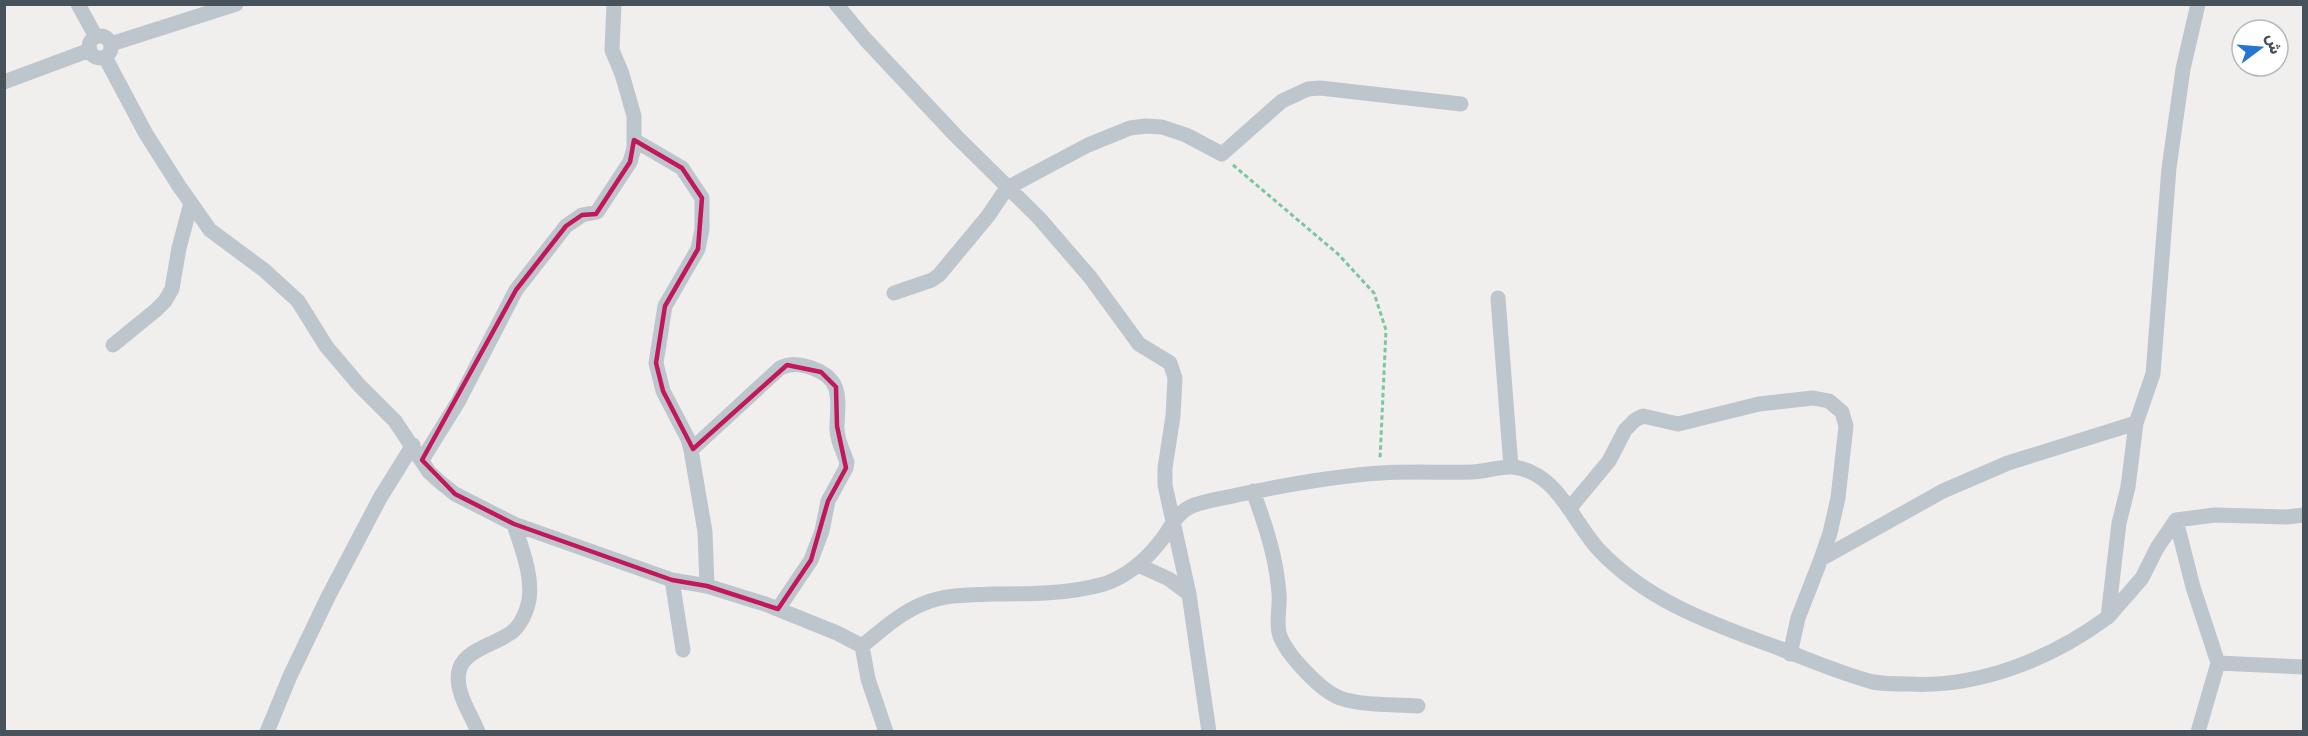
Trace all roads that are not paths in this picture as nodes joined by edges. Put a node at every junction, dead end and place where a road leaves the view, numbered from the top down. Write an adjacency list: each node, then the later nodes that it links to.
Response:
1 (78, 4): 6 (street)
2 (236, 4): 7 (street)
3 (614, 4): 10 (street)
4 (836, 4): 11 (street)
5 (2198, 4): 16 (street)
6 (93, 44): 7 (street); 8 (street)
7 (108, 51): 12 (street)
8 (4, 82)
9 (1461, 104): 11 (street)
10 (634, 140): 18 (street); 19 (street)
11 (1007, 188): 13 (street); 25 (street)
12 (191, 203): 15 (street); 17 (street)
13 (894, 293)
14 (1498, 298): 20 (street)
15 (113, 345)
16 (2136, 423): 27 (street); 33 (street)
17 (412, 446): 19 (street); 40 (street)
18 (691, 450): 30 (street); 32 (street)
19 (422, 460): 26 (street)
20 (1510, 467): 21 (street); 22 (street)
21 (1253, 491): 25 (street); 39 (street)
22 (1569, 510): 27 (street); 36 (street)
23 (2304, 515): 24 (street)
24 (2176, 520): 33 (street); 37 (street)
25 (1174, 522): 28 (street); 31 (street)
26 (514, 524): 29 (street); 41 (street)
27 (1821, 559): 36 (street)
28 (1138, 565): 31 (street); 34 (street)
29 (672, 580): 30 (street); 35 (street)
30 (707, 586): 32 (street)
31 (1189, 594): 43 (street)
32 (778, 609): 34 (street)
33 (2108, 617): 36 (street)
34 (862, 646): 42 (street)
35 (683, 650)
36 (1790, 654)
37 (2218, 663): 38 (street); 44 (street)
38 (2304, 667)
39 (1418, 706)
40 (267, 732)
41 (478, 732)
42 (886, 732)
43 (1209, 732)
44 (2198, 732)

